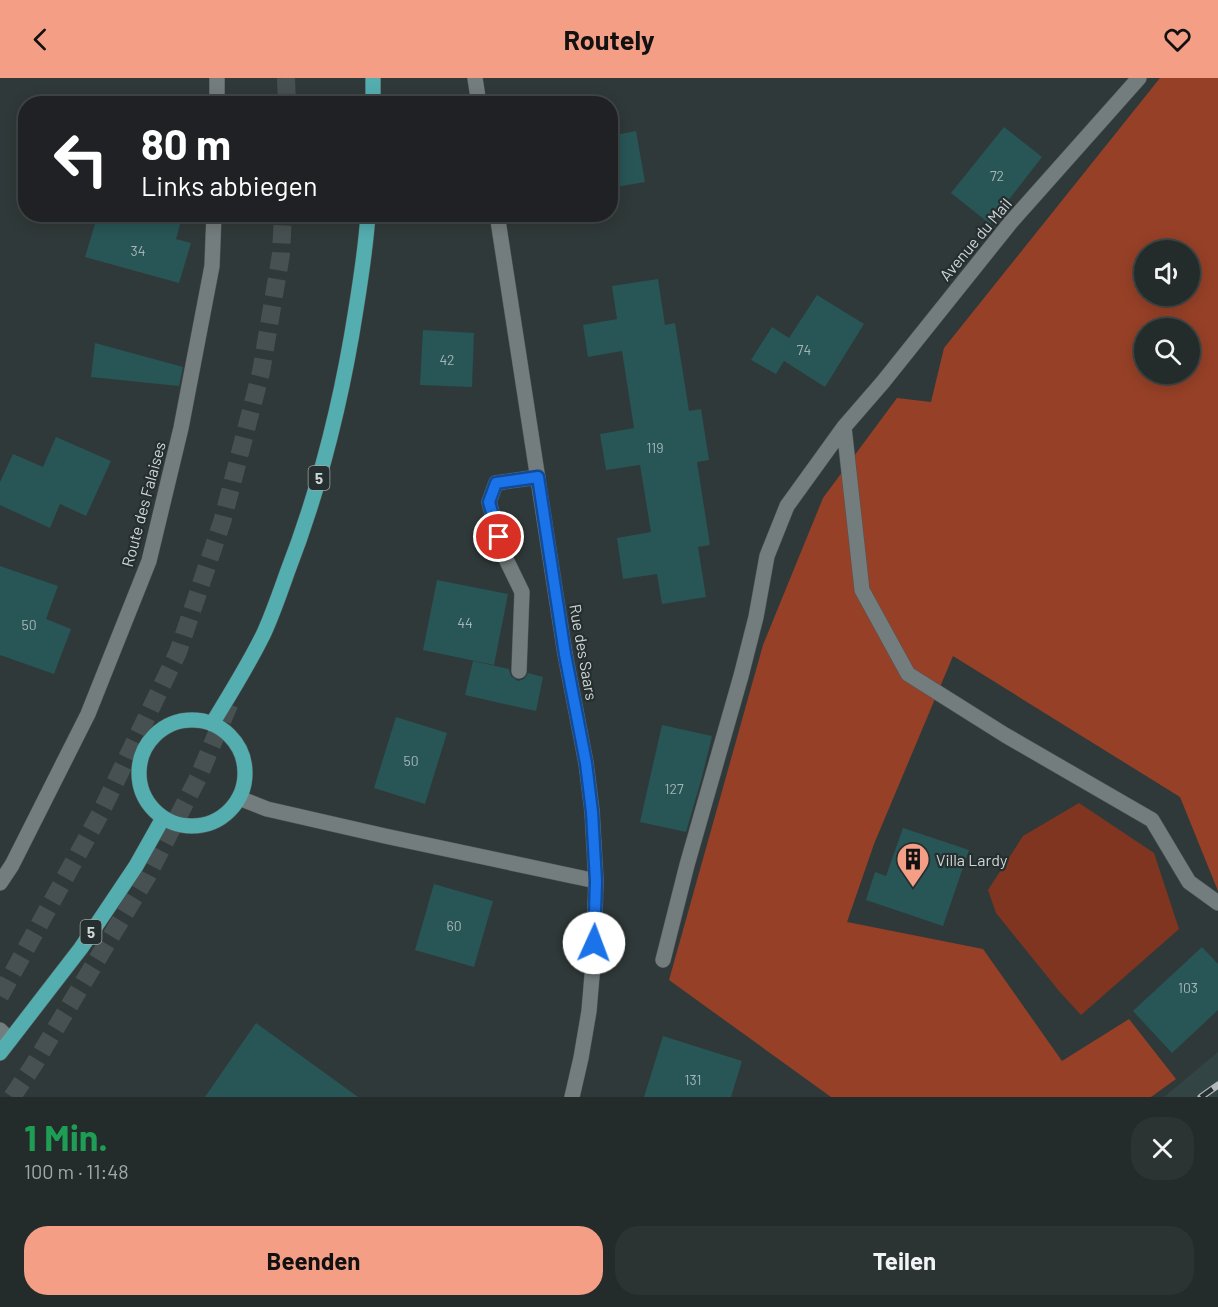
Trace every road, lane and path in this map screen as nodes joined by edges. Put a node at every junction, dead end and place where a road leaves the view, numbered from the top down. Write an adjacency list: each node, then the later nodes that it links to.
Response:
1 (217, 78): 5 (street)
2 (373, 78): 6 (main road)
3 (475, 78): 7 (street)
4 (1139, 78): 11 (street, Avenue du Mail)
5 (217, 96)
6 (373, 96)
7 (478, 96)
8 (214, 222): 18 (street, Route des Falaises)
9 (367, 222): 14 (main road, 5)
10 (498, 222): 12 (street, Rue des Saars)
11 (844, 427): 19 (street); 20 (street, Avenue du Mail)
12 (538, 477): 13 (street); 17 (street, Rue des Saars)
13 (519, 671)
14 (212, 724): 15 (main road); 16 (main road)
15 (238, 798): 16 (main road); 17 (street)
16 (164, 818): 21 (main road, 5)
17 (596, 881): 23 (street, Rue des Saars)
18 (0, 883)
19 (1218, 903)
20 (663, 960)
21 (5, 1035): 22 (main road, 5)
22 (0, 1053)
23 (572, 1097)

